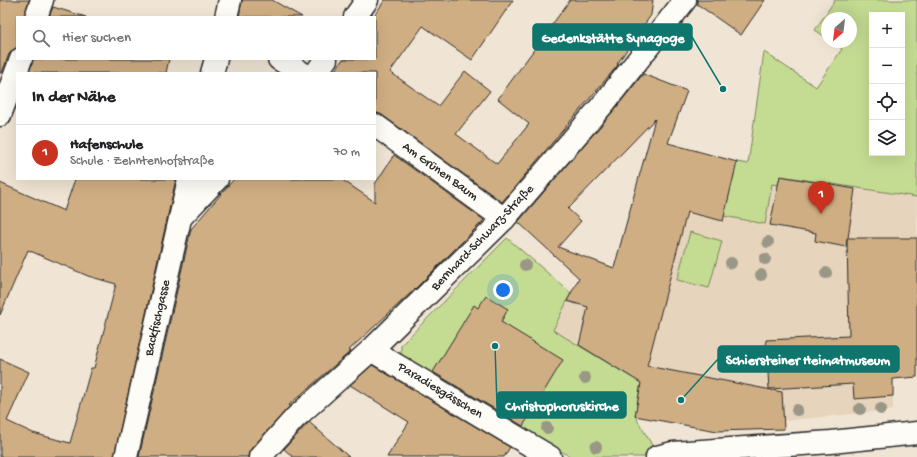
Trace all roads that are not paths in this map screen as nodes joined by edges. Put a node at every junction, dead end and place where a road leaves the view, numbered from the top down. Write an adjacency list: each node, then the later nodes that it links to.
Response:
1 (42, 0): 5 (street)
2 (230, 0): 6 (street)
3 (366, 0): 7 (street)
4 (685, 0): 22 (street, Bernhard-Schwarz-Straße)
5 (36, 16)
6 (226, 16)
7 (356, 16)
8 (21, 60): 13 (street)
9 (216, 60): 14 (street)
10 (281, 60): 15 (street)
11 (325, 60): 16 (street)
12 (16, 72): 17 (street)
13 (16, 72)
14 (212, 72)
15 (300, 72)
16 (317, 72)
17 (0, 115)
18 (376, 126): 22 (street, Am Grünen Baum)
19 (189, 180): 21 (street, Backfischgasse)
20 (216, 180): 21 (street)
21 (180, 218): 25 (street, Backfischgasse)
22 (504, 219): 23 (street, Bernhard-Schwarz-Straße)
23 (371, 350): 26 (street, Bernhard-Schwarz-Straße); 27 (street, Paradiesgässchen)
24 (917, 433): 28 (street)
25 (126, 457)
26 (260, 457)
27 (550, 457)
28 (657, 457)

